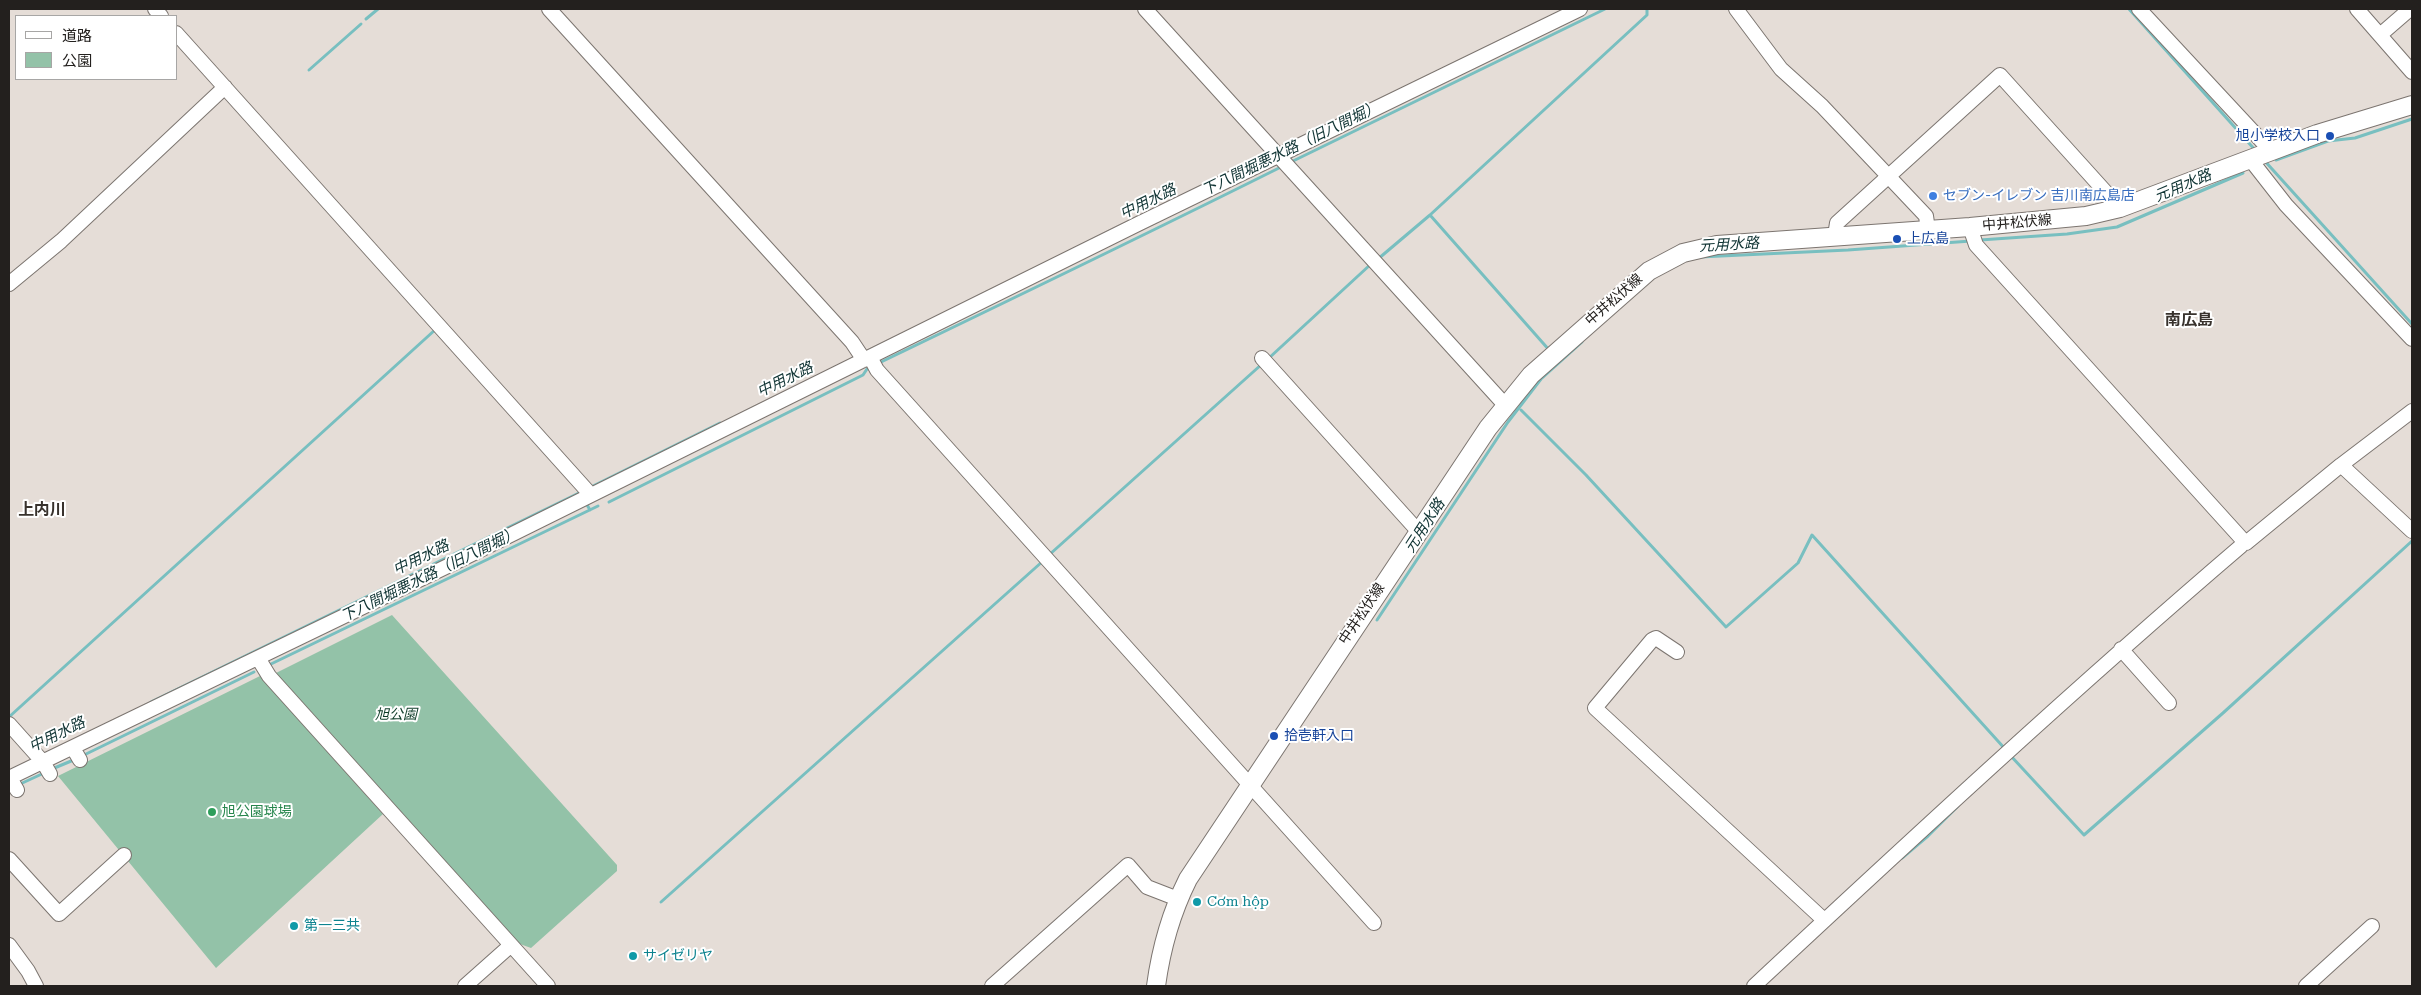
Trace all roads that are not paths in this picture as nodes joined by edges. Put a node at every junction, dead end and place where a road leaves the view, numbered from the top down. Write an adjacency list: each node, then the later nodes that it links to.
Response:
1 (549, 9): 23 (street)
2 (1145, 9): 14 (street)
3 (1580, 9): 14 (street)
4 (1736, 9): 16 (street)
5 (2139, 9): 13 (street)
6 (2356, 9): 9 (street)
7 (2410, 9): 9 (street)
8 (178, 35): 11 (street)
9 (2380, 35): 10 (street)
10 (2412, 72)
11 (225, 87): 21 (street); 28 (street)
12 (2412, 104): 13 (main road, 中井松伏線)
13 (2271, 151): 15 (main road, 中井松伏線)
14 (1278, 156): 23 (street); 25 (street)
15 (2250, 159): 17 (main road, 中井松伏線); 22 (street)
16 (1889, 175): 17 (street); 19 (street); 20 (street)
17 (2120, 208): 18 (main road, 中井松伏線)
18 (1970, 227): 19 (main road, 中井松伏線); 31 (street)
19 (1928, 230): 20 (main road, 中井松伏線)
20 (1835, 236): 25 (main road, 中井松伏線)
21 (9, 284)
22 (2412, 339)
23 (864, 356): 28 (street); 39 (street)
24 (1262, 358): 29 (street)
25 (1505, 405): 29 (main road, 中井松伏線)
26 (2412, 411): 27 (street)
27 (2341, 465): 30 (street); 31 (street)
28 (591, 495): 34 (street)
29 (1418, 531): 39 (main road, 中井松伏線)
30 (2412, 531)
31 (2243, 542): 32 (street)
32 (2121, 649): 35 (street); 44 (street)
33 (1677, 652): 44 (street)
34 (258, 658): 37 (street); 48 (street)
35 (2169, 703)
36 (9, 724): 37 (street)
37 (47, 768): 38 (street)
38 (10, 778): 40 (street)
39 (1250, 784): 43 (main road, 中井松伏線); 45 (street)
40 (17, 790)
41 (124, 855): 42 (street)
42 (9, 859)
43 (1178, 899): 52 (street); 53 (main road, 中井松伏線)
44 (1824, 920): 54 (street)
45 (1374, 923)
46 (2372, 926): 55 (street)
47 (9, 945): 49 (street)
48 (510, 946): 50 (street); 51 (street)
49 (36, 986)
50 (465, 986)
51 (548, 986)
52 (992, 986)
53 (1156, 986)
54 (1754, 986)
55 (2306, 986)

